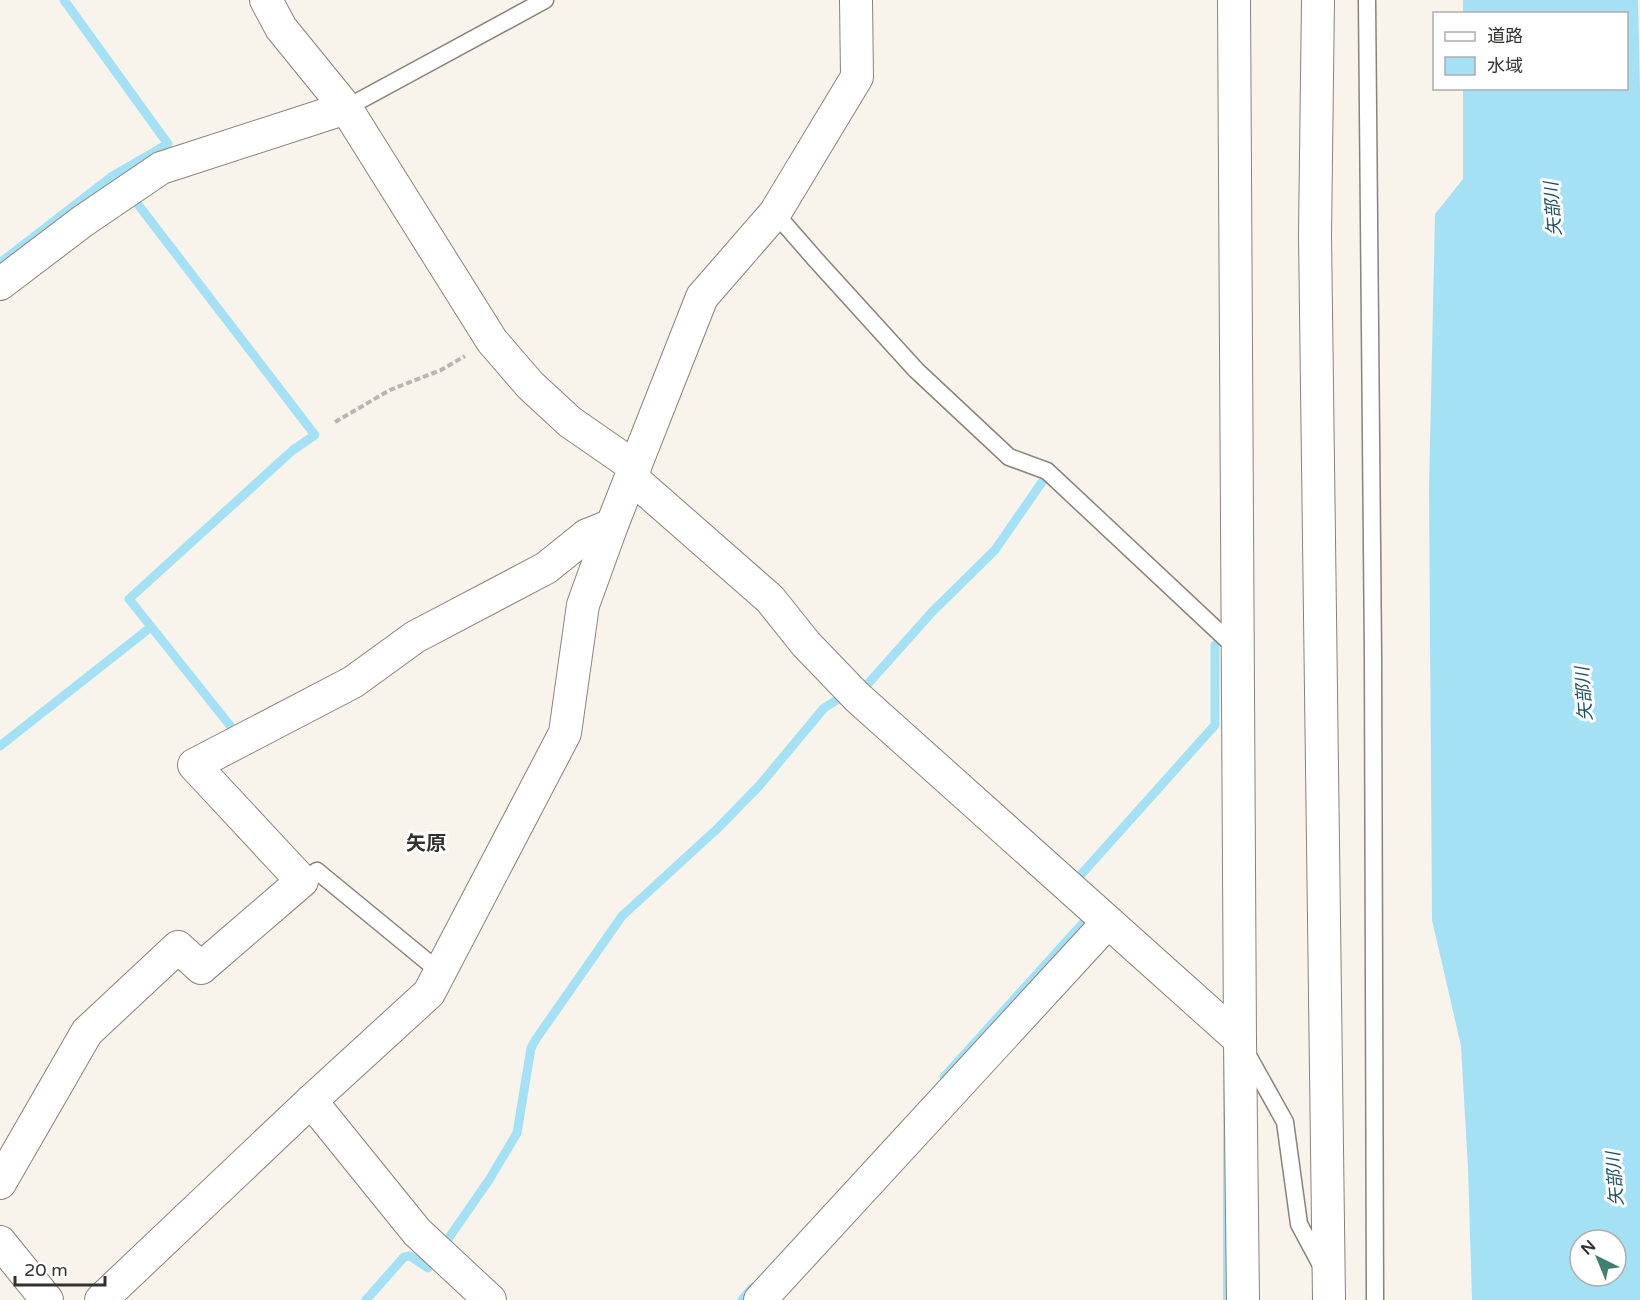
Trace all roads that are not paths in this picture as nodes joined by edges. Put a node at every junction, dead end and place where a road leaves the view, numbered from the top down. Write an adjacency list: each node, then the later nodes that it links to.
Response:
1 (266, 0): 7 (street)
2 (545, 0): 7 (lane)
3 (856, 0): 8 (street)
4 (1234, 0): 12 (street)
5 (1318, 0): 20 (street)
6 (1367, 0): 26 (lane)
7 (346, 108): 9 (street); 10 (street)
8 (775, 213): 10 (street); 12 (lane)
9 (0, 284)
10 (633, 472): 11 (street); 14 (street)
11 (612, 525): 13 (street); 15 (street)
12 (1238, 649): 16 (street)
13 (303, 881): 15 (lane); 18 (street)
14 (1108, 922): 16 (street); 24 (street)
15 (440, 972): 17 (street)
16 (1240, 1041): 20 (lane); 25 (street)
17 (311, 1101): 22 (street); 23 (street)
18 (0, 1183)
19 (0, 1242): 21 (street)
20 (1329, 1290)
21 (47, 1300)
22 (101, 1300)
23 (490, 1300)
24 (760, 1300)
25 (1243, 1300)
26 (1375, 1300)

